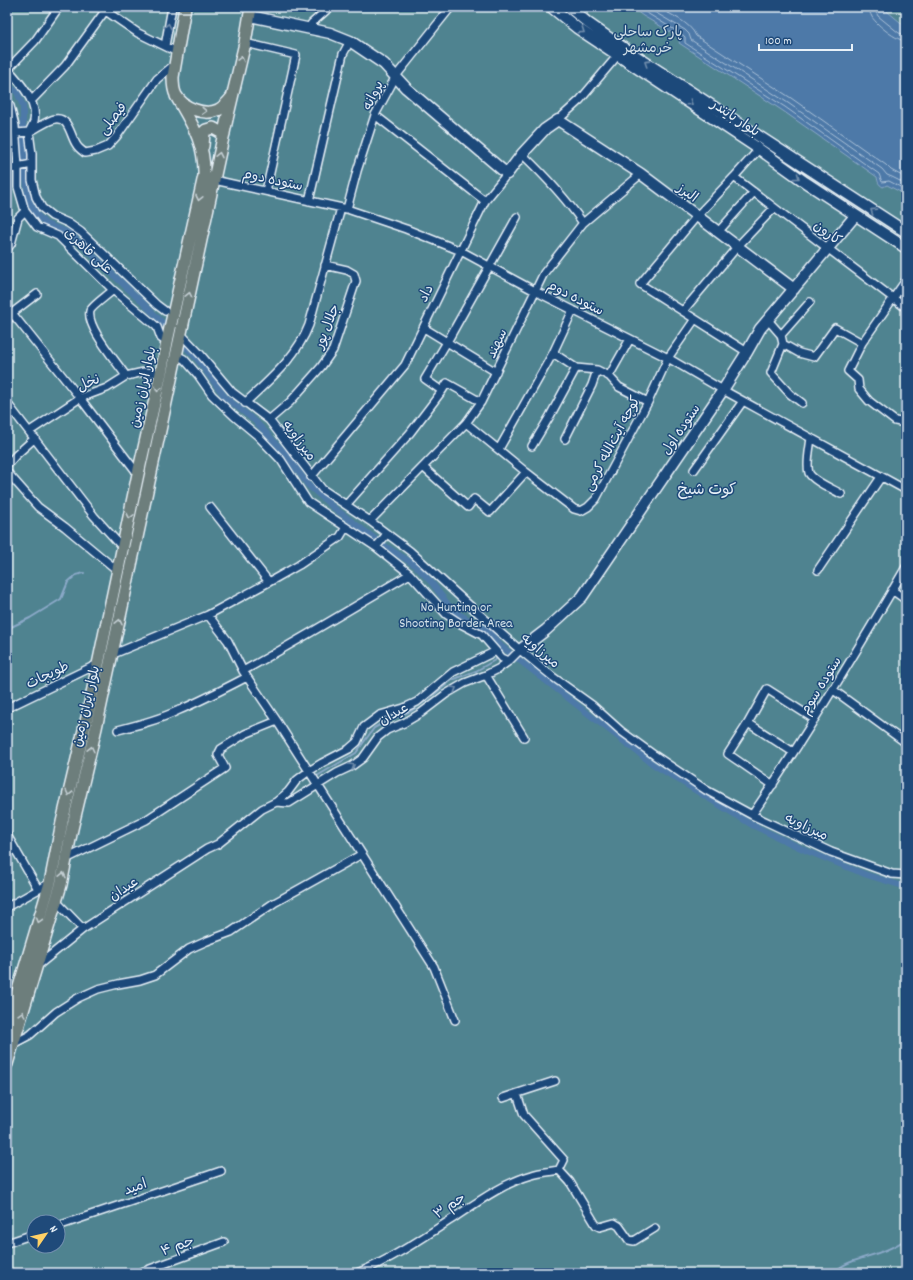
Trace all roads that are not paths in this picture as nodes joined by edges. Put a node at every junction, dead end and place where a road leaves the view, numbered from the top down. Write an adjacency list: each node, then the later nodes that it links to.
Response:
1 (59, 7): 17 (street)
2 (172, 7): 13 (street, one-way to 2)
3 (185, 7): 14 (main road)
4 (330, 7): 10 (street)
5 (450, 7): 18 (street, پروانه)
6 (551, 7): 15 (street, بلوار بایندر, one-way to 15)
7 (570, 7): 26 (street, بلوار بایندر, one-way to 7)
8 (103, 9): 13 (street); 22 (street)
9 (251, 11): 10 (street); 12 (main road)
10 (308, 29): 11 (street)
11 (350, 41): 18 (street); 41 (street)
12 (245, 43): 20 (main road, one-way to 12); 39 (street)
13 (165, 46): 14 (street)
14 (177, 52): 16 (main road)
15 (618, 55): 24 (street, داد); 29 (street, بلوار بایندر, one-way to 29)
16 (174, 65): 19 (main road); 27 (street, فیصلی)
17 (8, 69): 22 (street)
18 (396, 76): 23 (street, پروانه); 35 (street)
19 (176, 96): 20 (main road, one-way to 20); 31 (main road)
20 (232, 97): 28 (main road)
21 (7, 101): 27 (street)
22 (31, 101): 27 (street)
23 (376, 115): 42 (street); 43 (street, پروانه)
24 (560, 121): 32 (street, داد); 36 (street, البرز)
25 (7, 127): 27 (street)
26 (748, 128): 29 (street); 51 (street, بلوار بایندر, one-way to 26)
27 (21, 131): 33 (street, علی قاهری); 33 (street)
28 (224, 134): 31 (main road); 38 (main road, one-way to 28)
29 (742, 138): 30 (street, بلوار بایندر)
30 (759, 149): 37 (street); 47 (street, بلوار بایندر, one-way to 47)
31 (203, 153): 77 (main road, بلوار ایران زمین, one-way to 77)
32 (522, 154): 35 (street, داد); 49 (street)
33 (25, 165): 34 (street); 45 (street, علی قاهری); 68 (street)
34 (7, 169)
35 (507, 174): 42 (street, داد)
36 (641, 174): 46 (street, البرز); 49 (street, سهند)
37 (734, 177): 40 (street, کارون); 46 (street)
38 (214, 180): 39 (street, ستوده دوم); 75 (main road, one-way to 38)
39 (266, 191): 41 (street, ستوده دوم)
40 (754, 192): 44 (street, کارون); 50 (street)
41 (309, 200): 43 (street, ستوده دوم)
42 (485, 201): 56 (street, داد)
43 (344, 208): 56 (street, ستوده دوم); 57 (street, پروانه)
44 (774, 208): 52 (street); 53 (street, کارون)
45 (25, 211): 55 (street); 60 (street, علی قاهری)
46 (697, 216): 50 (street, البرز); 69 (street)
47 (855, 216): 53 (street, ستوده اول); 54 (street, بلوار بایندر)
48 (517, 217): 58 (street)
49 (583, 223): 62 (street, سهند)
50 (718, 232): 52 (street, البرز)
51 (906, 232)
52 (737, 247): 61 (street, البرز); 69 (street)
53 (827, 248): 61 (street, ستوده اول); 64 (street, کارون)
54 (906, 248)
55 (7, 249)
56 (461, 251): 58 (street, ستوده دوم); 74 (street, داد)
57 (325, 265): 99 (street, پروانه); 101 (street, جلال پور)
58 (490, 266): 62 (street, ستوده دوم); 79 (street)
59 (906, 280): 64 (street)
60 (113, 290): 77 (street, علی قاهری); 90 (street)
61 (794, 290): 72 (street, ستوده اول)
62 (535, 291): 67 (street, ستوده دوم); 88 (street, سهند)
63 (37, 294): 70 (street)
64 (893, 299): 66 (street, کارون); 80 (street)
65 (810, 302): 76 (street)
66 (906, 308)
67 (573, 310): 78 (street, ستوده دوم); 84 (street)
68 (165, 311)
69 (683, 311): 71 (street)
70 (12, 313): 73 (street); 94 (street)
71 (695, 319): 83 (street); 85 (street, کوچه آیت‌الله کرمی)
72 (768, 320): 76 (street); 83 (street, ستوده اول)
73 (7, 321)
74 (424, 328): 79 (street); 116 (street, داد)
75 (181, 334): 82 (main road, بلوار ایران زمین); 99 (street, میرزاویه)
76 (781, 335): 81 (street)
77 (168, 339): 89 (main road, بلوار ایران زمین)
78 (630, 339): 85 (street, ستوده دوم); 91 (street)
79 (447, 342): 88 (street); 93 (street)
80 (862, 343): 81 (street); 102 (street)
81 (783, 344): 100 (street)
82 (177, 352): 123 (street); 137 (main road, بلوار ایران زمین, one-way to 82)
83 (747, 352): 92 (street, ستوده اول)
84 (553, 353): 86 (street); 109 (street)
85 (668, 358): 92 (street, ستوده دوم); 97 (street, کوچه آیت‌الله کرمی)
86 (576, 368): 87 (street); 108 (street)
87 (597, 370): 91 (street); 107 (street)
88 (496, 372): 96 (street, سهند)
89 (161, 374): 90 (street, نخل); 115 (main road, بلوار ایران زمین, one-way to 115)
90 (126, 376): 94 (street, نخل)
91 (609, 376): 97 (street)
92 (723, 390): 95 (street, ستوده دوم); 135 (street, ستوده اول)
93 (442, 391): 96 (street); 120 (street)
94 (80, 398): 104 (street, نخل); 115 (street)
95 (743, 401): 106 (street, ستوده دوم); 112 (street)
96 (480, 402): 103 (street, سهند)
97 (648, 402): 114 (street, کوچه آیت‌الله کرمی)
98 (7, 403): 104 (street)
99 (245, 403): 101 (street, میرزاویه)
100 (802, 403)
101 (269, 420): 116 (street, میرزاویه)
102 (905, 420)
103 (466, 423): 109 (street, کوچه آیت‌الله کرمی); 111 (street, سهند)
104 (30, 431): 105 (street)
105 (35, 438): 110 (street); 126 (street)
106 (811, 438): 117 (street, ستوده دوم); 119 (street)
107 (565, 439)
108 (532, 446)
109 (499, 449): 114 (street, کوچه آیت‌الله کرمی)
110 (7, 464)
111 (423, 468): 114 (street); 122 (street, سهند)
112 (694, 470)
113 (7, 472): 129 (street)
114 (526, 472)
115 (138, 474): 126 (main road, بلوار ایران زمین, one-way to 126)
116 (312, 477): 120 (street, میرزاویه)
117 (881, 477): 118 (street, ستوده دوم); 128 (street)
118 (906, 490)
119 (841, 494)
120 (346, 505): 122 (street, میرزاویه)
121 (210, 507): 131 (street)
122 (370, 521): 124 (street, میرزاویه)
123 (346, 527): 125 (street); 131 (street)
124 (385, 536): 125 (street); 135 (street, میرزاویه)
125 (377, 546): 130 (street)
126 (123, 548): 129 (main road, بلوار ایران زمین)
127 (906, 566): 132 (street, ستوده سوم)
128 (818, 570)
129 (118, 572): 139 (main road, بلوار ایران زمین)
130 (410, 574): 136 (street); 140 (street)
131 (269, 582): 134 (street)
132 (892, 590): 133 (street); 142 (street, ستوده سوم)
133 (906, 600)
134 (208, 615): 137 (street); 140 (street)
135 (519, 651): 138 (street, عیدان); 155 (street, میرزاویه)
136 (499, 654): 138 (street); 151 (street, عیدان)
137 (111, 656): 158 (main road, بلوار ایران زمین, one-way to 137)
138 (510, 660): 141 (street, عیدان)
139 (98, 664): 143 (street, طویجات); 160 (main road, بلوار ایران زمین, one-way to 160)
140 (245, 674): 145 (street); 147 (street)
141 (486, 675): 148 (street); 152 (street, عیدان, one-way to 141)
142 (832, 689): 144 (street, ستوده سوم); 149 (street)
143 (7, 708)
144 (814, 719): 146 (street); 150 (street, ستوده سوم)
145 (277, 721): 151 (street); 158 (street)
146 (748, 723): 150 (street); 153 (street)
147 (118, 730)
148 (524, 737)
149 (906, 743)
150 (793, 752): 153 (street, ستوده سوم)
151 (309, 771): 152 (street); 154 (street, عیدان)
152 (318, 785): 154 (street, عیدان); 157 (street)
153 (773, 785): 155 (street, ستوده سوم)
154 (276, 802): 164 (street, عیدان)
155 (752, 815): 159 (street, میرزاویه)
156 (7, 835): 161 (street)
157 (362, 854): 166 (street); 168 (street)
158 (66, 859): 162 (main road, بلوار ایران زمین, one-way to 158)
159 (906, 875)
160 (50, 883): 161 (street); 167 (main road, بلوار ایران زمین, one-way to 167)
161 (38, 890): 163 (street)
162 (56, 901): 164 (street); 165 (main road, بلوار ایران زمین)
163 (7, 907)
164 (83, 929): 165 (street, عیدان)
165 (36, 967): 168 (main road, بلوار ایران زمین, one-way to 165)
166 (455, 1020)
167 (7, 1027)
168 (13, 1044): 169 (main road, بلوار ایران زمین)
169 (7, 1064)
170 (555, 1081): 171 (street)
171 (517, 1094): 172 (street); 173 (street)
172 (503, 1098)
173 (559, 1170): 176 (street); 181 (street, جم ۳)
174 (221, 1171): 175 (street, امید)
175 (66, 1223)
176 (655, 1228)
177 (26, 1237): 179 (street)
178 (224, 1242): 180 (street, جم ۴)
179 (7, 1243)
180 (139, 1273)
181 (357, 1273)

